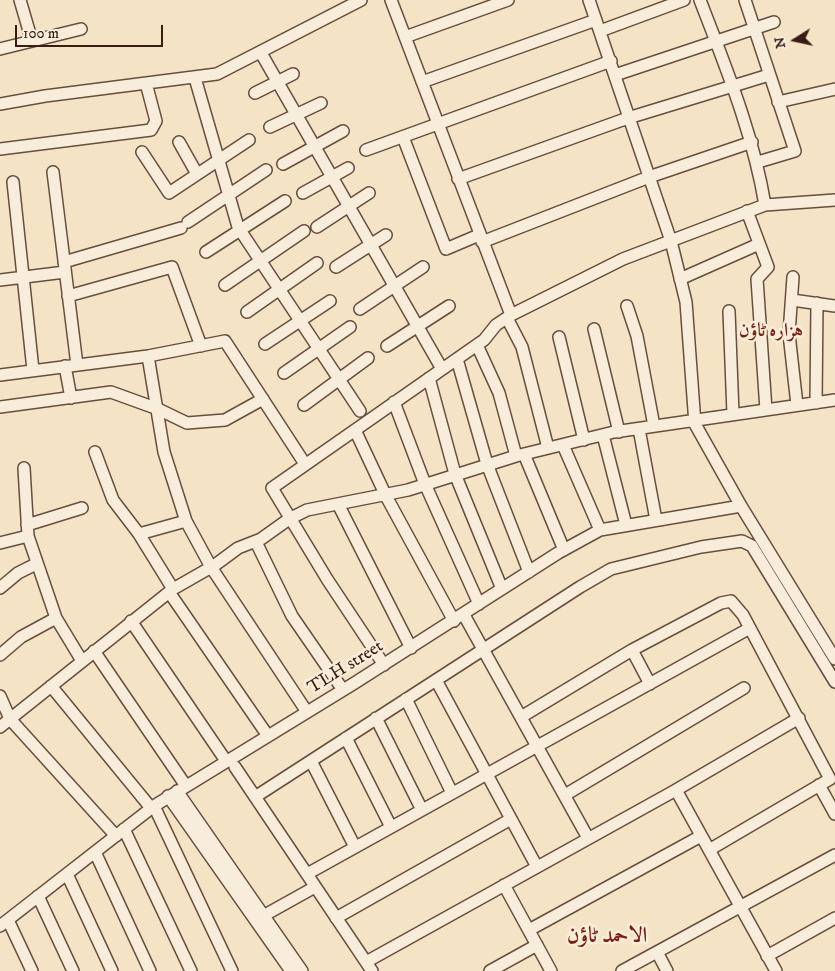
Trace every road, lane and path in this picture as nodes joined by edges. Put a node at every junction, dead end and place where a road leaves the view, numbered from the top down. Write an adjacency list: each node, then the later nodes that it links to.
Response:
1 (20, 0): 14 (street)
2 (361, 0): 17 (street)
3 (391, 0): 13 (street)
4 (508, 0): 13 (street)
5 (589, 0): 10 (street)
6 (684, 0): 10 (street)
7 (700, 0): 15 (street)
8 (745, 0): 11 (street)
9 (774, 22): 11 (street)
10 (598, 26): 18 (street); 24 (street)
11 (753, 28): 15 (street); 21 (street)
12 (81, 29): 14 (street)
13 (405, 37): 24 (street)
14 (32, 41): 16 (street)
15 (716, 41): 20 (street); 26 (street)
16 (0, 49)
17 (261, 53): 22 (street); 23 (street)
18 (611, 61): 20 (street); 34 (street)
19 (293, 74): 23 (street)
20 (615, 75): 33 (street)
21 (769, 75): 26 (street); 29 (street)
22 (196, 78): 25 (street); 45 (street)
23 (277, 82): 28 (street); 32 (street)
24 (422, 82): 34 (street)
25 (146, 84): 31 (street); 42 (street)
26 (733, 86): 33 (street); 40 (street)
27 (835, 90): 29 (street)
28 (255, 93)
29 (778, 102): 46 (street)
30 (322, 103): 32 (street)
31 (0, 104)
32 (296, 115): 35 (street); 41 (street)
33 (628, 118): 53 (street); 54 (street)
34 (438, 125): 37 (street); 54 (street)
35 (270, 127)
36 (343, 131): 41 (street)
37 (403, 137): 43 (street); 68 (street)
38 (249, 140): 45 (street)
39 (179, 142): 51 (street)
40 (752, 142): 46 (street); 53 (street)
41 (314, 146): 47 (street); 52 (street)
42 (0, 149)
43 (366, 150)
44 (142, 152): 51 (street)
45 (218, 161): 51 (street); 58 (street)
46 (758, 162): 61 (street)
47 (283, 164)
48 (348, 168): 52 (street)
49 (266, 170): 58 (street)
50 (53, 172): 75 (street)
51 (198, 174)
52 (332, 177): 57 (street); 62 (street)
53 (649, 177): 68 (street); 69 (street)
54 (458, 179): 68 (street)
55 (13, 182): 78 (street)
56 (369, 193): 62 (street)
57 (303, 194)
58 (228, 196): 65 (street); 75 (street)
59 (835, 200): 61 (street)
60 (284, 201): 65 (street)
61 (765, 205): 63 (street)
62 (349, 206): 64 (street); 71 (street)
63 (747, 211): 69 (street); 70 (street)
64 (317, 227)
65 (240, 230): 72 (street); 73 (street)
66 (304, 231): 73 (street)
67 (386, 235): 71 (street)
68 (481, 238): 95 (street)
69 (671, 241): 80 (street); 95 (street)
70 (759, 244): 80 (street); 125 (street)
71 (371, 245): 76 (street); 83 (street)
72 (206, 252)
73 (260, 262): 82 (street); 84 (street)
74 (318, 263): 84 (street)
75 (65, 267): 78 (street); 85 (street)
76 (336, 267)
77 (423, 267): 83 (street)
78 (24, 278): 81 (street); 111 (street)
79 (793, 278): 86 (street)
80 (680, 279): 128 (street)
81 (0, 280)
82 (225, 285)
83 (394, 286): 92 (street); 98 (street)
84 (279, 290): 94 (street); 96 (street)
85 (68, 296): 103 (street); 109 (street)
86 (792, 300): 88 (street); 122 (street)
87 (330, 301): 96 (street)
88 (817, 303): 91 (street); 120 (street)
89 (449, 306): 98 (street)
90 (628, 306): 129 (street)
91 (835, 306)
92 (360, 309)
93 (729, 311): 127 (street)
94 (247, 312)
95 (509, 316): 102 (street); 136 (street)
96 (300, 321): 101 (street); 105 (street)
97 (350, 326): 105 (street)
98 (417, 326): 104 (street); 110 (street)
99 (594, 329): 132 (street)
100 (559, 337): 134 (street)
101 (265, 344)
102 (477, 345): 108 (street); 138 (street)
103 (201, 346): 106 (street); 117 (street)
104 (387, 346)
105 (319, 349): 112 (street); 115 (street)
106 (148, 356): 109 (street); 124 (street)
107 (368, 358): 115 (street)
108 (457, 359): 110 (street); 140 (street)
109 (71, 366): 111 (street); 116 (street)
110 (442, 369): 114 (street)
111 (33, 370): 113 (street)
112 (284, 373)
113 (0, 374)
114 (428, 378): 119 (street); 142 (street)
115 (339, 379): 121 (street); 126 (street)
116 (71, 398): 123 (street); 124 (street)
117 (263, 399): 124 (street); 139 (street)
118 (835, 400): 120 (street)
119 (394, 402): 131 (street); 143 (street)
120 (816, 403): 122 (street)
121 (304, 405)
122 (797, 405): 125 (street)
123 (0, 407)
124 (158, 409): 150 (street)
125 (766, 410): 127 (street)
126 (360, 411)
127 (733, 414): 128 (street)
128 (695, 420): 129 (street); 146 (street)
129 (654, 426): 130 (street)
130 (638, 429): 132 (street); 149 (street)
131 (354, 430): 139 (street); 144 (street)
132 (619, 432): 133 (street)
133 (603, 435): 134 (street); 151 (street)
134 (584, 440): 135 (street)
135 (563, 445): 136 (street); 152 (street)
136 (548, 448): 138 (street)
137 (95, 452): 154 (street)
138 (520, 455): 140 (street); 157 (street)
139 (305, 464): 148 (street)
140 (486, 464): 142 (street); 160 (street)
141 (24, 468): 153 (street)
142 (455, 474): 143 (street); 163 (street)
143 (425, 484): 144 (street); 164 (street)
144 (386, 496): 145 (street); 168 (street)
145 (339, 506): 148 (street); 170 (street)
146 (741, 506): 149 (street, TLH street); 175 (street)
147 (82, 508): 153 (street)
148 (290, 519): 155 (street); 177 (street)
149 (656, 520): 151 (street, TLH street)
150 (186, 521): 154 (street); 159 (street)
151 (626, 525): 152 (street, TLH street)
152 (600, 530): 157 (street, TLH street)
153 (27, 531): 156 (street); 158 (street)
154 (139, 534): 162 (street)
155 (256, 542): 159 (street); 183 (street)
156 (0, 543)
157 (564, 550): 160 (street, TLH street)
158 (36, 564): 161 (street); 166 (street)
159 (211, 567): 162 (street); 186 (street)
160 (530, 572): 163 (street, TLH street)
161 (0, 588)
162 (171, 590): 167 (street); 192 (street)
163 (502, 590): 164 (street, TLH street)
164 (480, 604): 165 (street, TLH street)
165 (464, 614): 168 (street, TLH street); 171 (street)
166 (56, 618): 174 (street); 176 (street)
167 (131, 621): 173 (street); 196 (street)
168 (454, 621): 170 (street, TLH street)
169 (750, 628): 172 (street); 180 (street); 189 (street)
170 (411, 648): 177 (street, TLH street)
171 (484, 649): 178 (street); 179 (street); 187 (street)
172 (632, 650): 180 (street); 187 (street)
173 (94, 651): 176 (street); 201 (street)
174 (0, 655)
175 (835, 659)
176 (82, 661): 181 (street)
177 (384, 665): 183 (street, TLH street)
178 (436, 680): 185 (street); 197 (street)
179 (835, 682)
180 (650, 684): 194 (street)
181 (51, 686): 190 (street); 205 (street)
182 (744, 688): 203 (street)
183 (343, 690): 186 (street, TLH street)
184 (0, 696): 190 (street)
185 (406, 699): 188 (street); 202 (street)
186 (308, 712): 192 (street, TLH street)
187 (522, 717): 194 (street)
188 (376, 718): 193 (street); 206 (street)
189 (799, 718): 198 (street); 200 (street)
190 (10, 719): 191 (street); 210 (street)
191 (0, 727)
192 (268, 736): 196 (street, TLH street)
193 (346, 738): 195 (street); 209 (street)
194 (537, 745): 197 (street); 203 (street)
195 (311, 760): 204 (street); 213 (street)
196 (231, 764): 201 (street, TLH street); 204 (street)
197 (487, 774): 202 (street); 208 (street)
198 (832, 777): 199 (street)
199 (819, 785): 207 (street); 214 (street)
200 (676, 790): 211 (street); 212 (street)
201 (177, 791): 205 (street, TLH street); 224 (street); 239 (street)
202 (452, 793): 206 (street)
203 (564, 795): 212 (street)
204 (255, 797): 219 (street)
205 (152, 807): 210 (street, TLH street); 238 (street)
206 (422, 810): 209 (street)
207 (835, 814)
208 (511, 819): 217 (street); 225 (street)
209 (391, 827): 213 (street)
210 (120, 832): 215 (street, TLH street); 237 (street)
211 (701, 836): 214 (street); 228 (street)
212 (588, 838): 217 (street)
213 (355, 847): 219 (street)
214 (709, 850): 223 (street)
215 (95, 852): 218 (street, TLH street); 236 (street)
216 (835, 855): 223 (street)
217 (537, 867): 220 (street)
218 (67, 874): 222 (street, TLH street); 235 (street)
219 (307, 874): 221 (street)
220 (504, 885): 228 (street); 232 (street)
221 (315, 887): 224 (street); 225 (street)
222 (38, 896): 227 (street, TLH street); 234 (street)
223 (740, 907): 230 (street); 231 (street)
224 (263, 916): 240 (street)
225 (336, 918): 232 (street)
226 (835, 918): 231 (street)
227 (4, 923): 233 (street)
228 (529, 930): 229 (street)
229 (537, 945): 241 (street); 242 (street)
230 (657, 952): 243 (street); 244 (street)
231 (767, 956): 245 (street)
232 (369, 967)
233 (32, 971)
234 (73, 971)
235 (112, 971)
236 (150, 971)
237 (191, 971)
238 (232, 971)
239 (291, 971)
240 (302, 971)
241 (490, 971)
242 (552, 971)
243 (622, 971)
244 (666, 971)
245 (776, 971)

